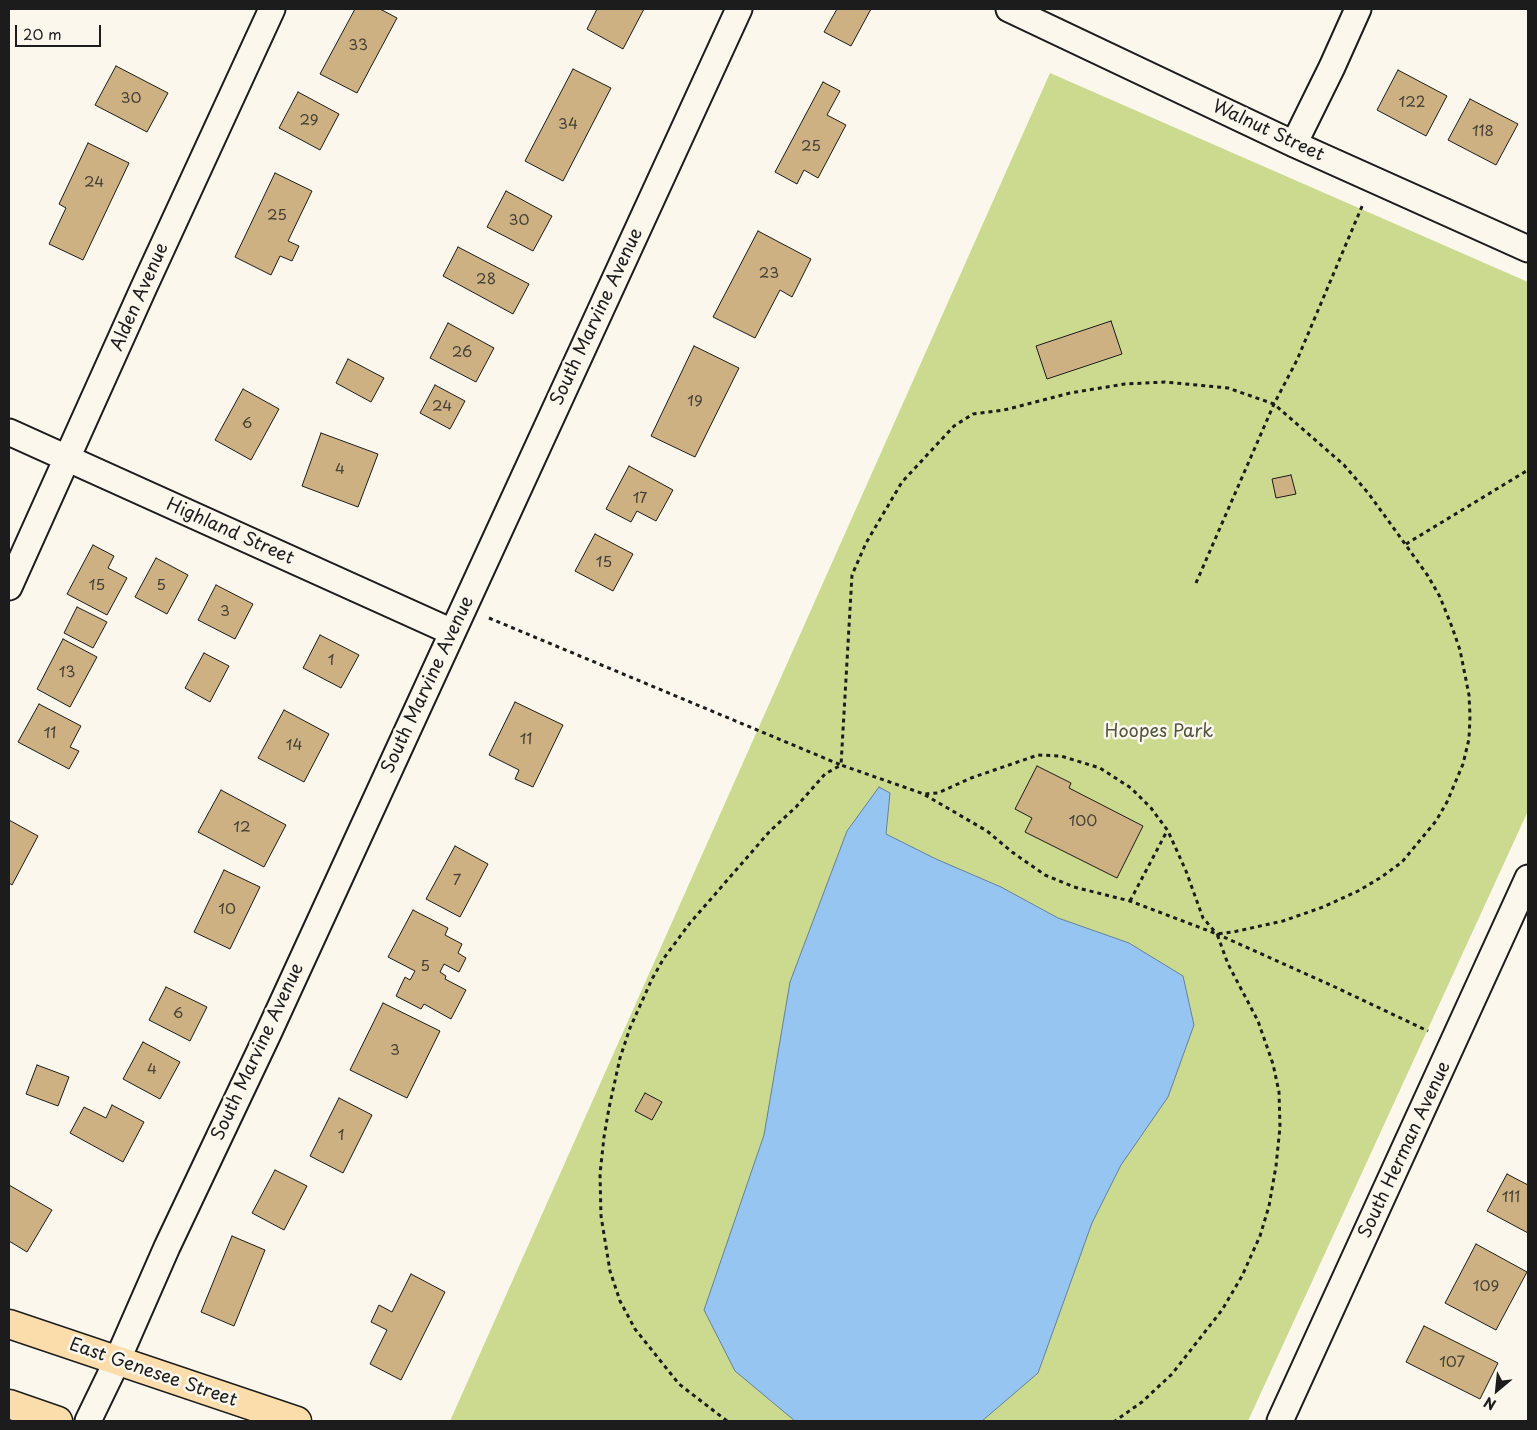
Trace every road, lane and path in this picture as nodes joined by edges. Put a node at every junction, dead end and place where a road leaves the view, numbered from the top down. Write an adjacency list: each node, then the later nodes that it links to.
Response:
1 (272, 9): 10 (street, Alden Avenue)
2 (739, 9): 15 (street, South Marvine Avenue)
3 (1009, 9): 5 (street, Walnut Street)
4 (1358, 9): 5 (street)
5 (1294, 144): 6 (street, Walnut Street)
6 (1373, 179): 7 (street, Walnut Street); 8 (path)
7 (1528, 249)
8 (1274, 404): 12 (path); 13 (path); 17 (path)
9 (9, 432): 10 (street, Highland Street)
10 (67, 459): 14 (street, Alden Avenue); 16 (street, Highland Street)
11 (1528, 470): 12 (path)
12 (1406, 544): 22 (path)
13 (1196, 583)
14 (9, 587)
15 (464, 607): 16 (street, South Marvine Avenue); 17 (path)
16 (452, 632): 25 (street, South Marvine Avenue)
17 (841, 765): 18 (path); 30 (path)
18 (924, 794): 19 (path); 21 (path)
19 (1168, 831): 21 (path); 22 (path)
20 (1528, 878): 23 (street, South Herman Avenue)
21 (1130, 901): 22 (path)
22 (1217, 934): 23 (path); 31 (path)
23 (1454, 1042): 32 (street, South Herman Avenue)
24 (9, 1324): 25 (highway, East Genesee Street)
25 (117, 1361): 28 (street, South Marvine Avenue); 29 (highway, East Genesee Street)
26 (9, 1404): 27 (highway)
27 (58, 1421)
28 (88, 1421)
29 (297, 1421)
30 (727, 1421)
31 (1114, 1421)
32 (1280, 1421)

